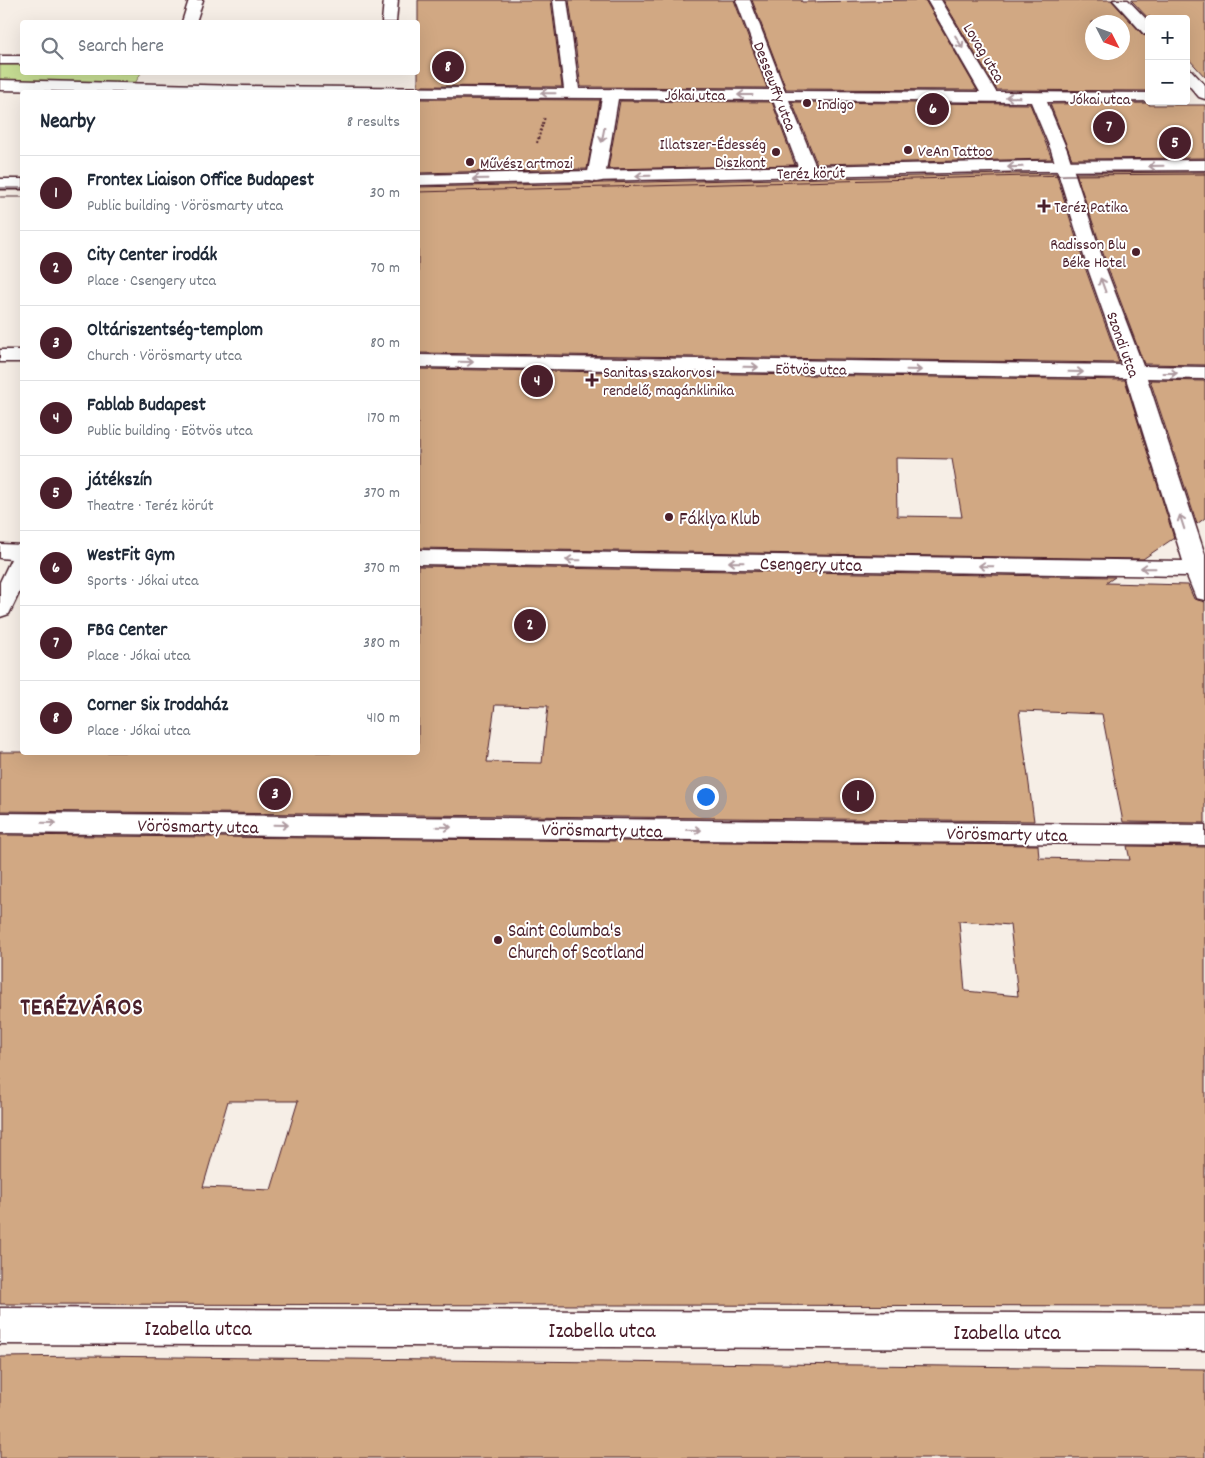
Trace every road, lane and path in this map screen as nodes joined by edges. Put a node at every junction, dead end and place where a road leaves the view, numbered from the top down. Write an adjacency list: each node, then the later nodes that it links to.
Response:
1 (196, 0): 7 (street)
2 (391, 0): 8 (street)
3 (560, 0): 20 (street)
4 (743, 0): 23 (street, Dessewffy utca)
5 (934, 0): 24 (street, Lovag utca, one-way to 24)
6 (1120, 0): 9 (street)
7 (190, 20)
8 (389, 20)
9 (1145, 27)
10 (0, 60): 11 (street)
11 (20, 60)
12 (167, 75): 16 (street)
13 (385, 75): 18 (street)
14 (1190, 77): 22 (street)
15 (0, 84): 16 (street, Jókai utca)
16 (163, 88): 17 (street, Jókai utca)
17 (202, 90)
18 (383, 90)
19 (420, 92): 20 (street, Jókai utca, one-way to 19)
20 (572, 94): 21 (street, Jókai utca)
21 (611, 94): 23 (street, Jókai utca, one-way to 21); 34 (street, one-way to 34)
22 (1205, 94)
23 (780, 95): 24 (street, Jókai utca); 33 (street, Dessewffy utca)
24 (992, 97): 25 (street, Jókai utca, one-way to 24)
25 (1037, 97): 26 (street, Jókai utca); 32 (street, Szondi utca)
26 (1145, 98)
27 (1190, 98): 28 (street)
28 (1205, 98)
29 (545, 117): 30 (path)
30 (537, 143)
31 (1205, 165): 32 (street, Teréz körút, one-way to 32)
32 (1064, 166): 33 (street, Teréz körút, one-way to 33); 38 (street, Szondi utca)
33 (809, 172): 34 (street, Teréz körút, one-way to 34)
34 (596, 177): 35 (street, Teréz körút, one-way to 35)
35 (420, 180)
36 (0, 184): 37 (street)
37 (20, 184)
38 (1070, 184): 39 (street); 40 (street); 46 (street, Szondi utca, one-way to 38)
39 (1088, 184)
40 (1052, 185)
41 (420, 196): 42 (street)
42 (447, 196)
43 (0, 356): 44 (street)
44 (20, 356)
45 (420, 362): 46 (street, Eötvös utca, one-way to 46)
46 (1135, 373): 47 (street, Eötvös utca, one-way to 47); 52 (street, Szondi utca, one-way to 46)
47 (1205, 373)
48 (0, 552): 49 (street)
49 (20, 552)
50 (420, 557): 52 (street, Csengery utca, one-way to 50)
51 (20, 566): 54 (street)
52 (1201, 569): 53 (street, Szondi utca)
53 (1205, 593)
54 (0, 609)
55 (0, 823): 56 (street, Vörösmarty utca, one-way to 56)
56 (1205, 835)
57 (0, 1326): 58 (street, Izabella utca)
58 (1205, 1332)

